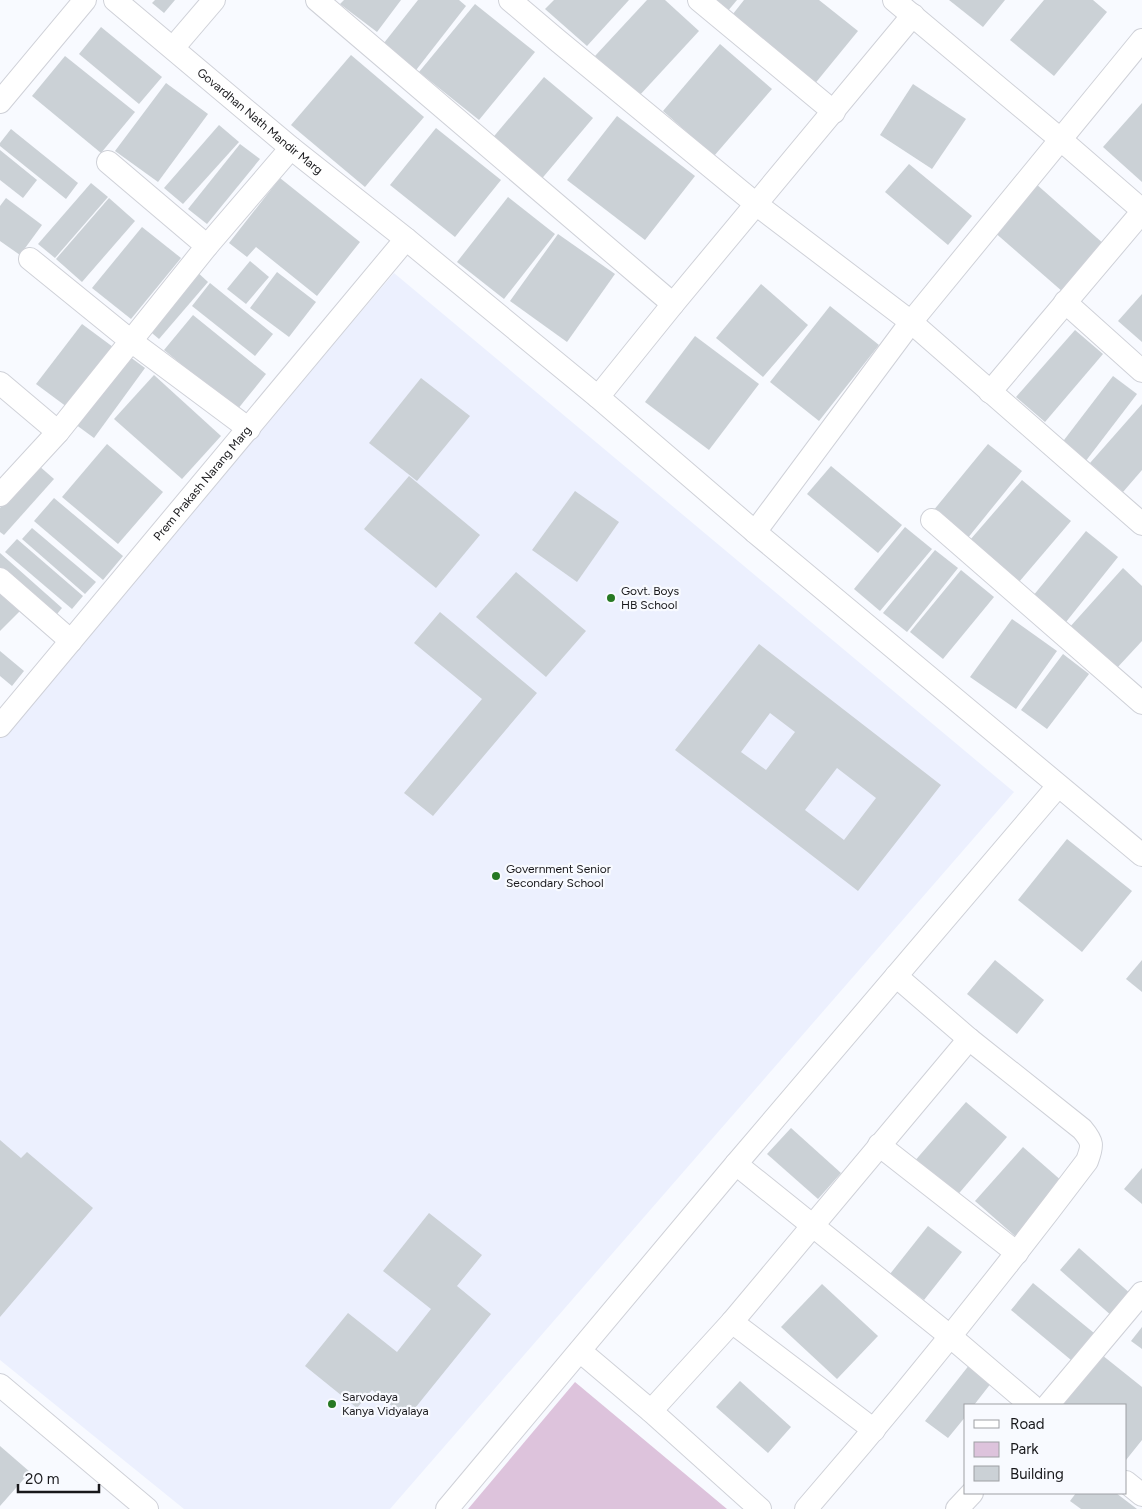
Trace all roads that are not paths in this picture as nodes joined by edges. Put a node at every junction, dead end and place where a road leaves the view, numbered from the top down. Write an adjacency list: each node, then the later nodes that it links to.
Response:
1 (86, 0): 11 (street)
2 (115, 0): 10 (street, Govardhan Nath Mandir Marg)
3 (214, 0): 10 (street)
4 (316, 0): 22 (street)
5 (510, 0): 16 (street)
6 (699, 0): 12 (street)
7 (894, 0): 8 (street)
8 (913, 15): 12 (street); 13 (street)
9 (1141, 44): 13 (street)
10 (173, 48): 14 (street, Govardhan Nath Mandir Marg)
11 (0, 102)
12 (834, 112): 16 (street)
13 (1060, 138): 17 (street); 23 (street)
14 (291, 148): 18 (street, Govardhan Nath Mandir Marg); 19 (street)
15 (108, 162): 19 (street)
16 (756, 204): 22 (street); 23 (street)
17 (1142, 211): 21 (street)
18 (406, 239): 28 (street, Govardhan Nath Mandir Marg); 29 (street, Prem Prakash Narang Marg)
19 (207, 246): 24 (street)
20 (30, 259): 24 (street)
21 (1065, 302): 25 (street); 27 (street)
22 (673, 304): 28 (street)
23 (911, 322): 27 (street); 34 (street)
24 (131, 340): 29 (street); 30 (street)
25 (1142, 371)
26 (0, 383): 30 (street)
27 (990, 392): 33 (street)
28 (598, 397): 34 (street, Govardhan Nath Mandir Marg)
29 (249, 429): 36 (street, Prem Prakash Narang Marg)
30 (58, 432): 31 (street)
31 (0, 495)
32 (932, 520): 37 (street)
33 (1142, 524)
34 (755, 532): 39 (street, Govardhan Nath Mandir Marg)
35 (0, 579): 36 (street)
36 (71, 641): 38 (street, Prem Prakash Narang Marg)
37 (1142, 703)
38 (0, 726)
39 (1058, 786): 40 (street, Govardhan Nath Mandir Marg); 41 (street)
40 (1142, 855)
41 (896, 976): 42 (street); 44 (street)
42 (969, 1039): 43 (street); 46 (street)
43 (879, 1145): 45 (street); 46 (street)
44 (736, 1164): 45 (street); 50 (street)
45 (813, 1226): 48 (street); 49 (street)
46 (1017, 1253): 49 (street)
47 (1142, 1293): 53 (street)
48 (732, 1322): 54 (street); 55 (street)
49 (951, 1337): 52 (street); 55 (street)
50 (580, 1351): 54 (street); 58 (street)
51 (0, 1385): 57 (street)
52 (1030, 1404)
53 (1049, 1404)
54 (652, 1411): 59 (street)
55 (874, 1430): 60 (street)
56 (971, 1494): 61 (street)
57 (147, 1509)
58 (447, 1509)
59 (760, 1509)
60 (806, 1509)
61 (957, 1509)

